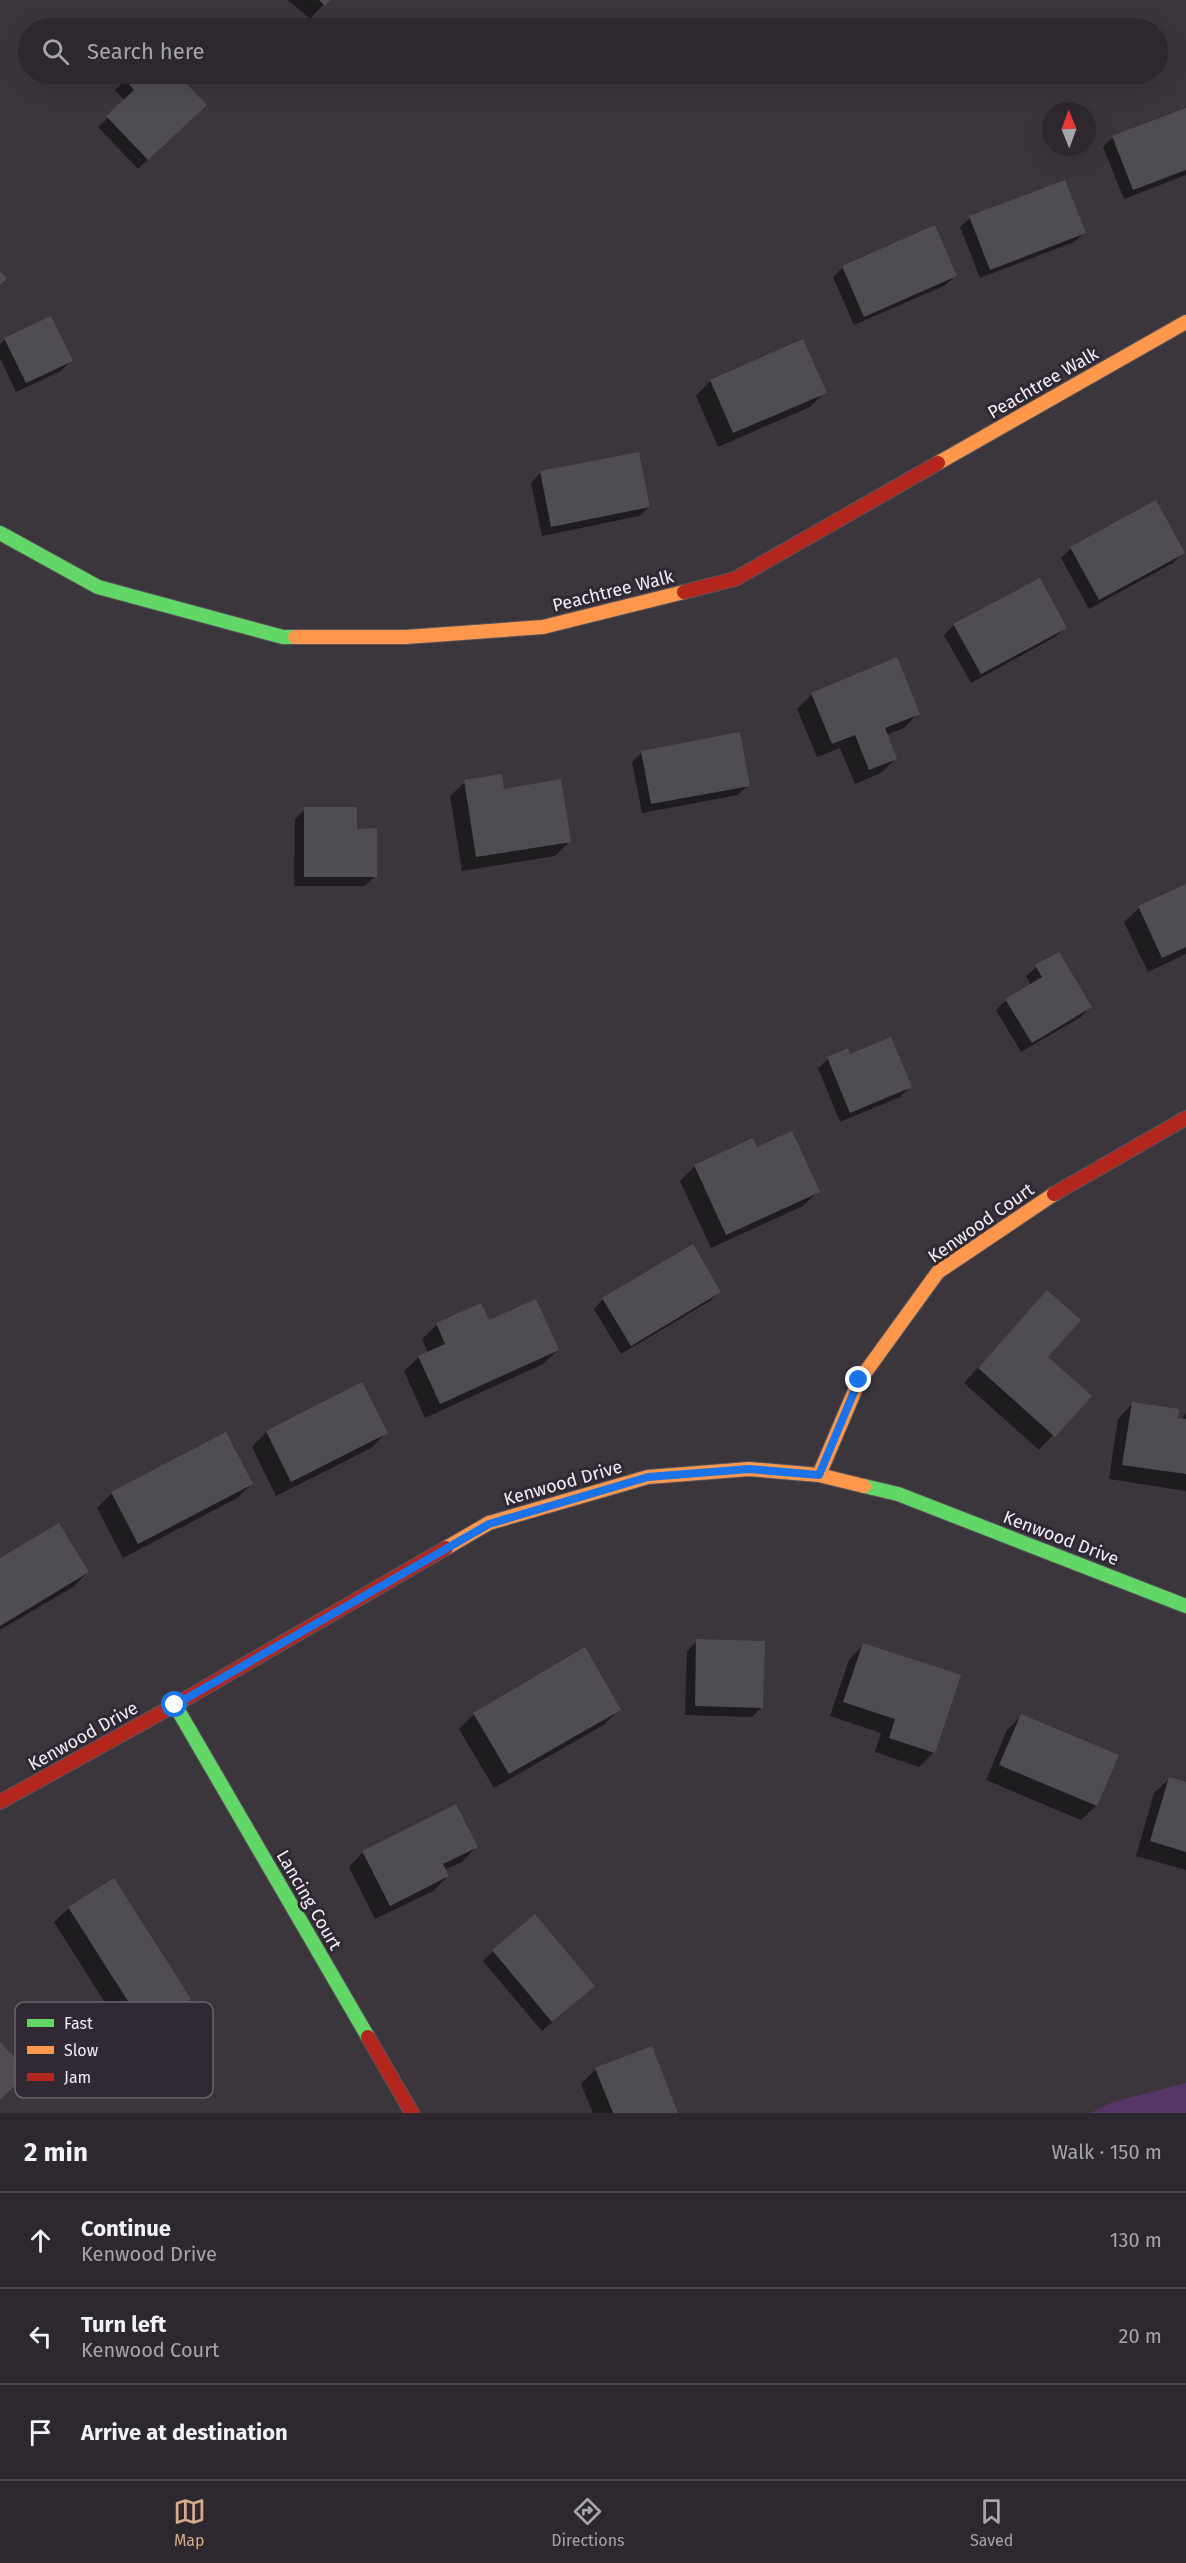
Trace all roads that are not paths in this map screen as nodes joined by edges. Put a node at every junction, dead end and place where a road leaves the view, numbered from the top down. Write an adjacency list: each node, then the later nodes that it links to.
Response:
1 (1186, 322): 2 (street, Peachtree Walk)
2 (0, 533)
3 (1186, 1118): 4 (street, Kenwood Court)
4 (819, 1475): 5 (street, Kenwood Drive); 6 (street, Kenwood Drive)
5 (1186, 1606)
6 (175, 1705): 7 (street, Kenwood Drive); 8 (street, Lancing Court)
7 (0, 1802)
8 (412, 2113)

